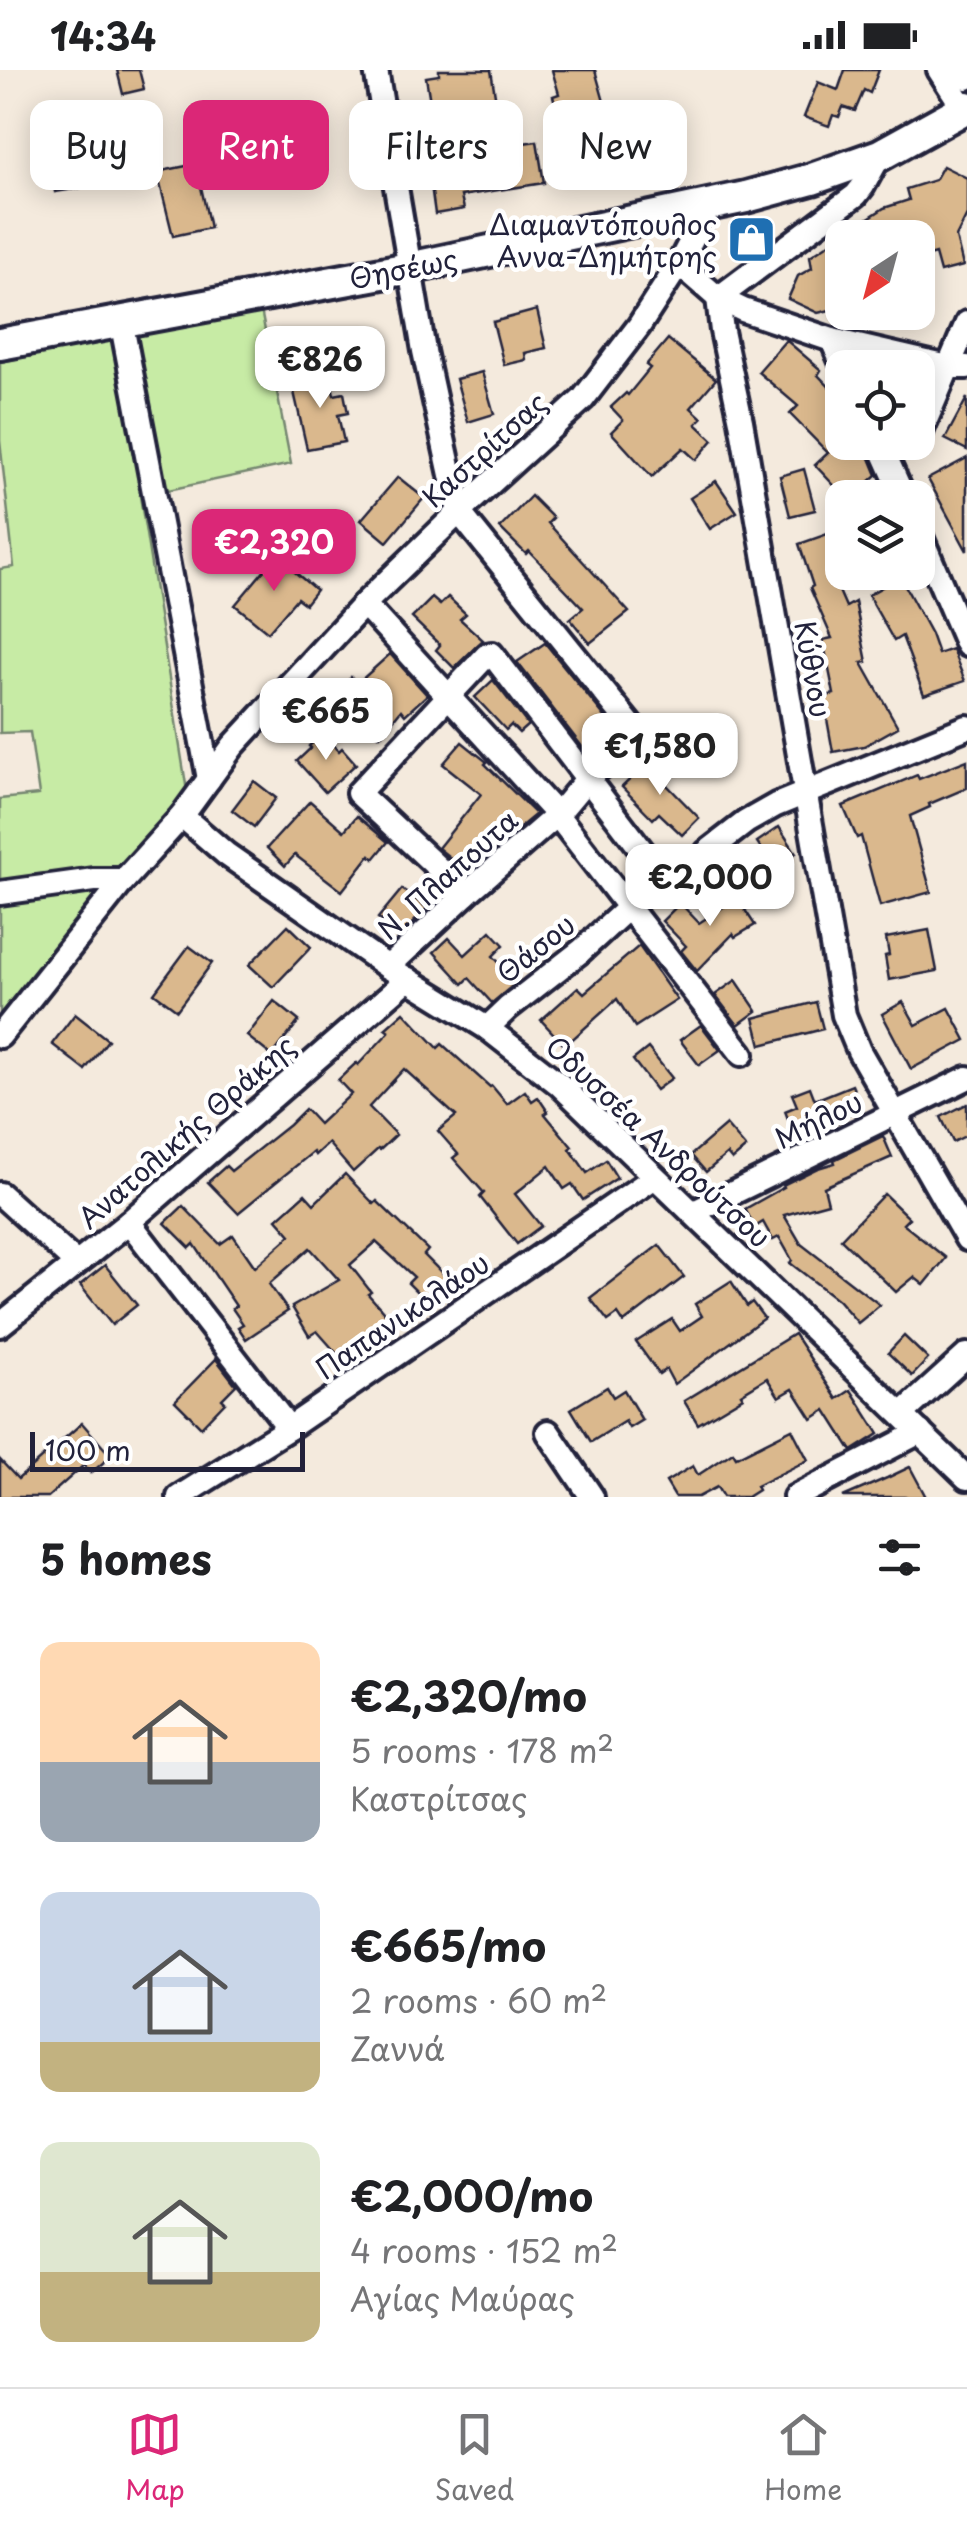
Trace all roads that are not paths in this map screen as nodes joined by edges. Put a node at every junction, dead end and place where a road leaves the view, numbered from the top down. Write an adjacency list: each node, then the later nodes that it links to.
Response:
1 (376, 70): 9 (street)
2 (939, 70): 5 (street)
3 (962, 70): 4 (street)
4 (967, 78)
5 (965, 108): 6 (main road, Θησέως)
6 (880, 155): 7 (main road, Θησέως); 10 (street)
7 (709, 206): 8 (street, Καστρίτσας); 9 (main road, Θησέως)
8 (679, 264): 10 (street); 18 (street, Καστρίτσας)
9 (409, 268): 11 (main road, Θησέως); 18 (street)
10 (718, 298): 14 (street); 26 (street, Κύθνου)
11 (121, 320): 13 (main road, Θησέως); 24 (street)
12 (967, 323): 16 (street)
13 (8, 336)
14 (832, 340): 15 (street); 16 (street)
15 (836, 350)
16 (957, 367): 17 (street)
17 (935, 408)
18 (459, 512): 20 (street, Καστρίτσας); 25 (street, Ν. Πλαπουτα)
19 (935, 570): 21 (street)
20 (364, 604): 22 (street); 24 (street, Καστρίτσας)
21 (967, 645)
22 (447, 697): 25 (street); 27 (street); 32 (street)
23 (967, 727): 26 (street)
24 (210, 779): 28 (street, Καστρίτσας)
25 (587, 779): 27 (street, Ν. Πλαπουτα); 33 (street, Θάσου)
26 (805, 793): 29 (street); 39 (street, Κύθνου)
27 (557, 815): 32 (street, Ν. Πλαπουτα); 33 (street)
28 (182, 816): 30 (street, Καστρίτσας); 34 (street, Οδυσσέα Ανδρούτσου)
29 (706, 852)
30 (124, 880): 31 (street); 36 (street, Καστρίτσας)
31 (0, 893)
32 (466, 894): 34 (street, Ν. Πλαπουτα)
33 (627, 907): 35 (street, Θάσου); 37 (street)
34 (398, 973): 35 (street, Οδυσσέα Ανδρούτσου); 43 (street, Ανατολικής Θράκης)
35 (487, 1028): 40 (street, Οδυσσέα Ανδρούτσου)
36 (0, 1036)
37 (742, 1054)
38 (967, 1078): 39 (street, Μήλου)
39 (896, 1114): 42 (street, Μήλου); 44 (street, Κύθνου)
40 (655, 1178): 42 (street, Οδυσσέα Ανδρούτσου); 49 (street, Παπανικολάου)
41 (0, 1194): 45 (street)
42 (694, 1212): 48 (street, Οδυσσέα Ανδρούτσου)
43 (129, 1222): 45 (street, Ανατολικής Θράκης); 49 (street)
44 (967, 1238)
45 (76, 1263): 46 (street, Ανατολικής Θράκης)
46 (0, 1324)
47 (967, 1355): 48 (street)
48 (902, 1414): 51 (street, Οδυσσέα Ανδρούτσου)
49 (289, 1428): 53 (street, Παπανικολάου)
50 (548, 1432): 54 (street)
51 (920, 1432): 52 (street, Οδυσσέα Ανδρούτσου); 55 (street)
52 (967, 1478)
53 (179, 1497)
54 (592, 1497)
55 (795, 1497)

